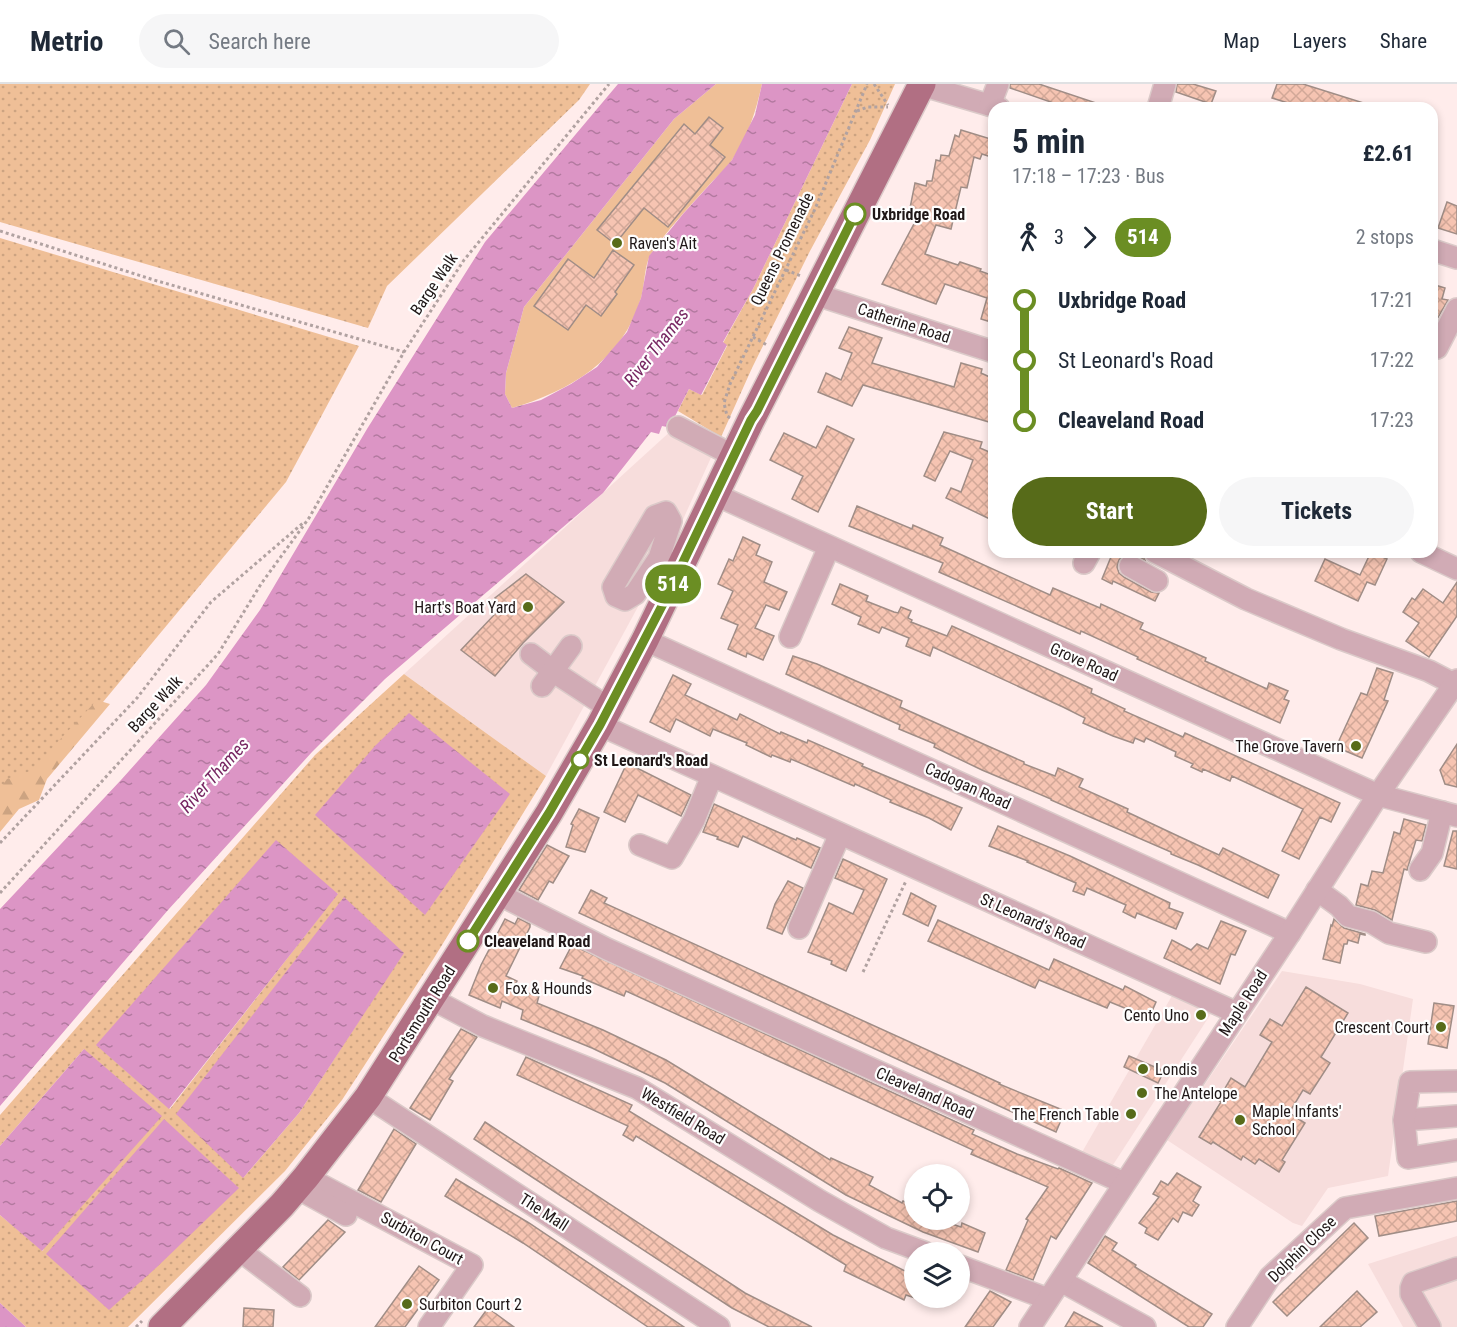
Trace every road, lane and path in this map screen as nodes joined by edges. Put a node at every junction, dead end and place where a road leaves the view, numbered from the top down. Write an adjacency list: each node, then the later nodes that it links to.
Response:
1 (609, 84): 21 (path, Barge Walk)
2 (867, 84): 10 (path, Queens Promenade)
3 (874, 84): 10 (path)
4 (998, 84): 7 (street)
5 (1165, 84): 8 (street)
6 (921, 85): 9 (street); 15 (main road, Portsmouth Road)
7 (995, 102)
8 (1160, 102)
9 (988, 105)
10 (857, 111): 14 (path, Queens Promenade)
11 (0, 231): 21 (path)
12 (1438, 252): 13 (street)
13 (1457, 258)
14 (785, 269): 15 (path); 17 (path, Queens Promenade)
15 (808, 285): 20 (street, Catherine Road); 24 (main road, Portsmouth Road)
16 (1457, 309): 19 (street)
17 (752, 337): 18 (path); 22 (path, Queens Promenade)
18 (767, 345)
19 (1438, 346)
20 (988, 348)
21 (404, 352): 26 (path, Barge Walk)
22 (733, 420)
23 (678, 427): 24 (street)
24 (734, 456): 25 (main road, Portsmouth Road)
25 (716, 495): 27 (street, Grove Road); 34 (main road, Portsmouth Road)
26 (309, 518): 44 (path, Barge Walk); 49 (path, Barge Walk)
27 (829, 548): 33 (street); 41 (street, Grove Road)
28 (1167, 558): 38 (street)
29 (1434, 558): 31 (street)
30 (1130, 566): 32 (street)
31 (1457, 569)
32 (1157, 581)
33 (790, 637)
34 (645, 640): 39 (main road, Portsmouth Road); 52 (street, Cadogan Road)
35 (571, 645): 37 (street)
36 (531, 654): 37 (street, St Leonard's Road)
37 (548, 678): 39 (street, St Leonard's Road)
38 (1455, 682): 41 (street, Maple Road)
39 (604, 716): 40 (street, St Leonard's Road); 50 (main road, Portsmouth Road)
40 (712, 776): 43 (street, St Leonard's Road); 45 (street)
41 (1378, 795): 42 (street, Grove Road); 48 (street, Maple Road)
42 (1449, 814): 47 (street)
43 (840, 834): 46 (street, St Leonard's Road); 51 (street)
44 (0, 843)
45 (640, 845)
46 (912, 867): 54 (path); 56 (street, St Leonard's Road)
47 (1420, 870)
48 (1317, 890): 52 (street, Maple Road); 53 (street)
49 (0, 893)
50 (498, 894): 55 (main road, Portsmouth Road); 63 (street, Cleaveland Road)
51 (799, 928)
52 (1290, 933): 56 (street, Maple Road)
53 (1426, 942)
54 (863, 972)
55 (432, 999): 58 (main road, Portsmouth Road); 66 (street, Westfield Road)
56 (1237, 1013): 63 (street, Maple Road)
57 (1457, 1081): 60 (street)
58 (369, 1097): 62 (main road, Portsmouth Road); 75 (street, The Mall)
59 (1457, 1116): 60 (street)
60 (1404, 1120): 61 (street)
61 (1457, 1150)
62 (301, 1182): 65 (street); 67 (main road, Portsmouth Road); 74 (street, Surbiton Court)
63 (1124, 1184): 70 (street, Maple Road)
64 (1457, 1188): 78 (street, Dolphin Close)
65 (346, 1215)
66 (904, 1245)
67 (238, 1249): 71 (street); 73 (main road, Portsmouth Road)
68 (970, 1270): 72 (street)
69 (1454, 1276): 79 (street)
70 (1061, 1281): 72 (street, Maple Road); 77 (street)
71 (300, 1296)
72 (1048, 1299): 76 (street, Maple Road)
73 (162, 1327)
74 (429, 1327)
75 (719, 1327)
76 (1030, 1327)
77 (1145, 1327)
78 (1237, 1327)
79 (1430, 1327)

